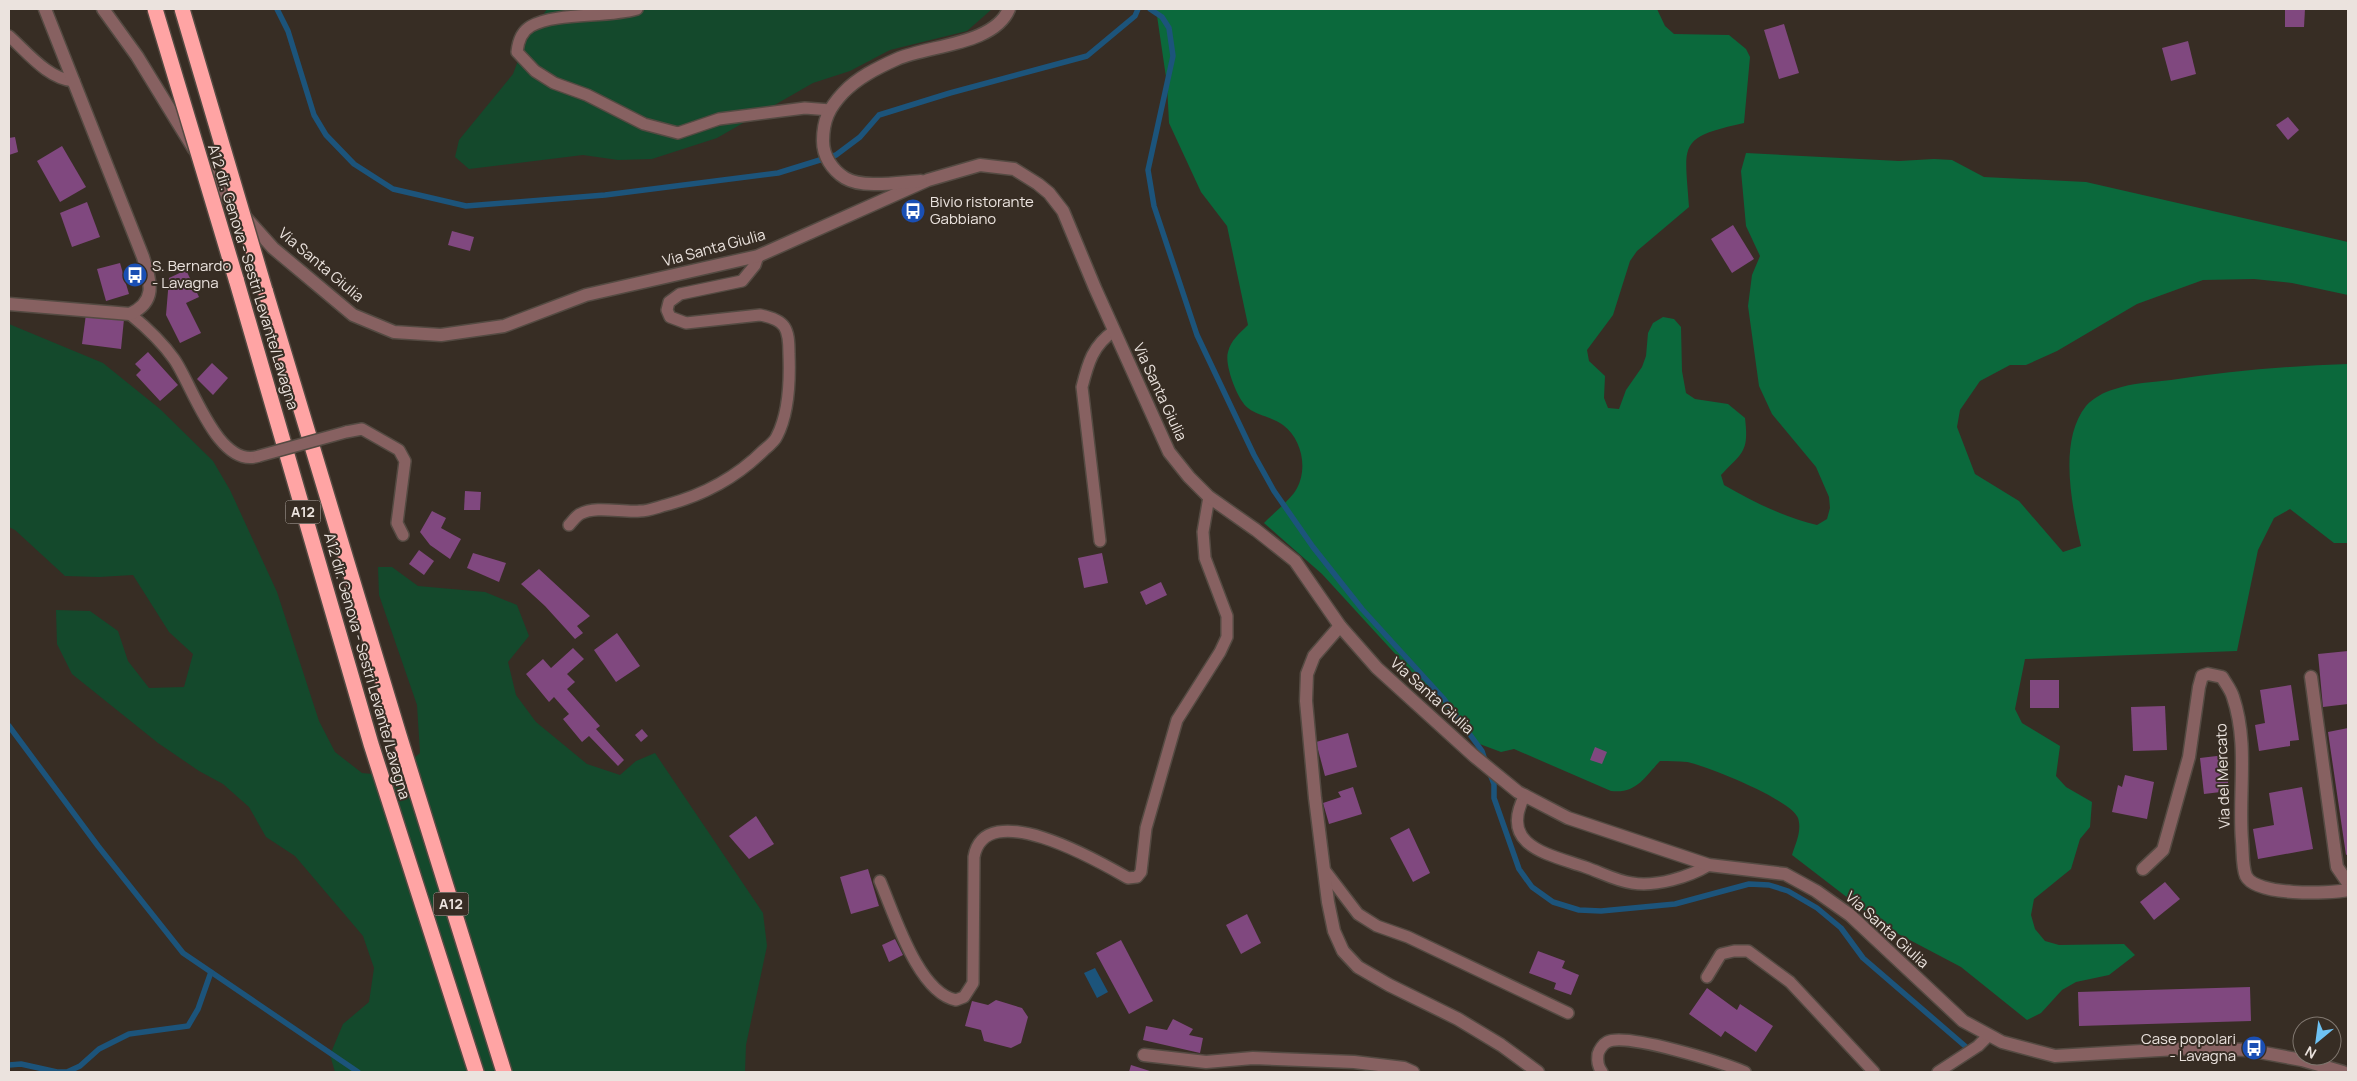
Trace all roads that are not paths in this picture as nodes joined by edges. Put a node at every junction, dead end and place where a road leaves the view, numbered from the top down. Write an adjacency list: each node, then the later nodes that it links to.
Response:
1 (46, 9): 8 (street)
2 (103, 9): 11 (street, Via Santa Giulia)
3 (155, 9): 32 (highway, A12 dir. Genova - Sestri Levante/Lavagna / A12, bridge)
4 (182, 9): 33 (highway, A12, bridge)
5 (637, 9): 9 (lane)
6 (1009, 9): 9 (street)
7 (9, 36): 8 (lane)
8 (74, 81): 13 (street)
9 (830, 110): 10 (street)
10 (928, 180): 11 (street, Via Santa Giulia); 14 (street, Via Santa Giulia)
11 (758, 256): 16 (lane)
12 (9, 304): 13 (street)
13 (130, 314): 17 (lane, bridge)
14 (1114, 331): 15 (street, Via Santa Giulia); 18 (lane)
15 (1209, 497): 19 (street, Via Santa Giulia); 25 (lane)
16 (569, 525)
17 (403, 535)
18 (1100, 541)
19 (1340, 626): 21 (street, Via Santa Giulia); 24 (street)
20 (2311, 677): 26 (street)
21 (1525, 795): 22 (street, Via Santa Giulia); 22 (lane)
22 (1709, 865): 30 (street, Via Santa Giulia)
23 (2143, 870): 27 (street, Via del Mercato)
24 (1326, 872): 29 (lane); 35 (street)
25 (880, 881)
26 (2348, 883)
27 (2348, 890)
28 (1707, 977): 38 (lane)
29 (1568, 1013)
30 (1988, 1036): 39 (lane); 40 (street, Via Santa Giulia)
31 (1144, 1054): 34 (street)
32 (476, 1072)
33 (504, 1072)
34 (1413, 1072)
35 (1538, 1072)
36 (1602, 1072): 37 (lane)
37 (1745, 1072)
38 (1874, 1072)
39 (1938, 1072)
40 (2343, 1072)

